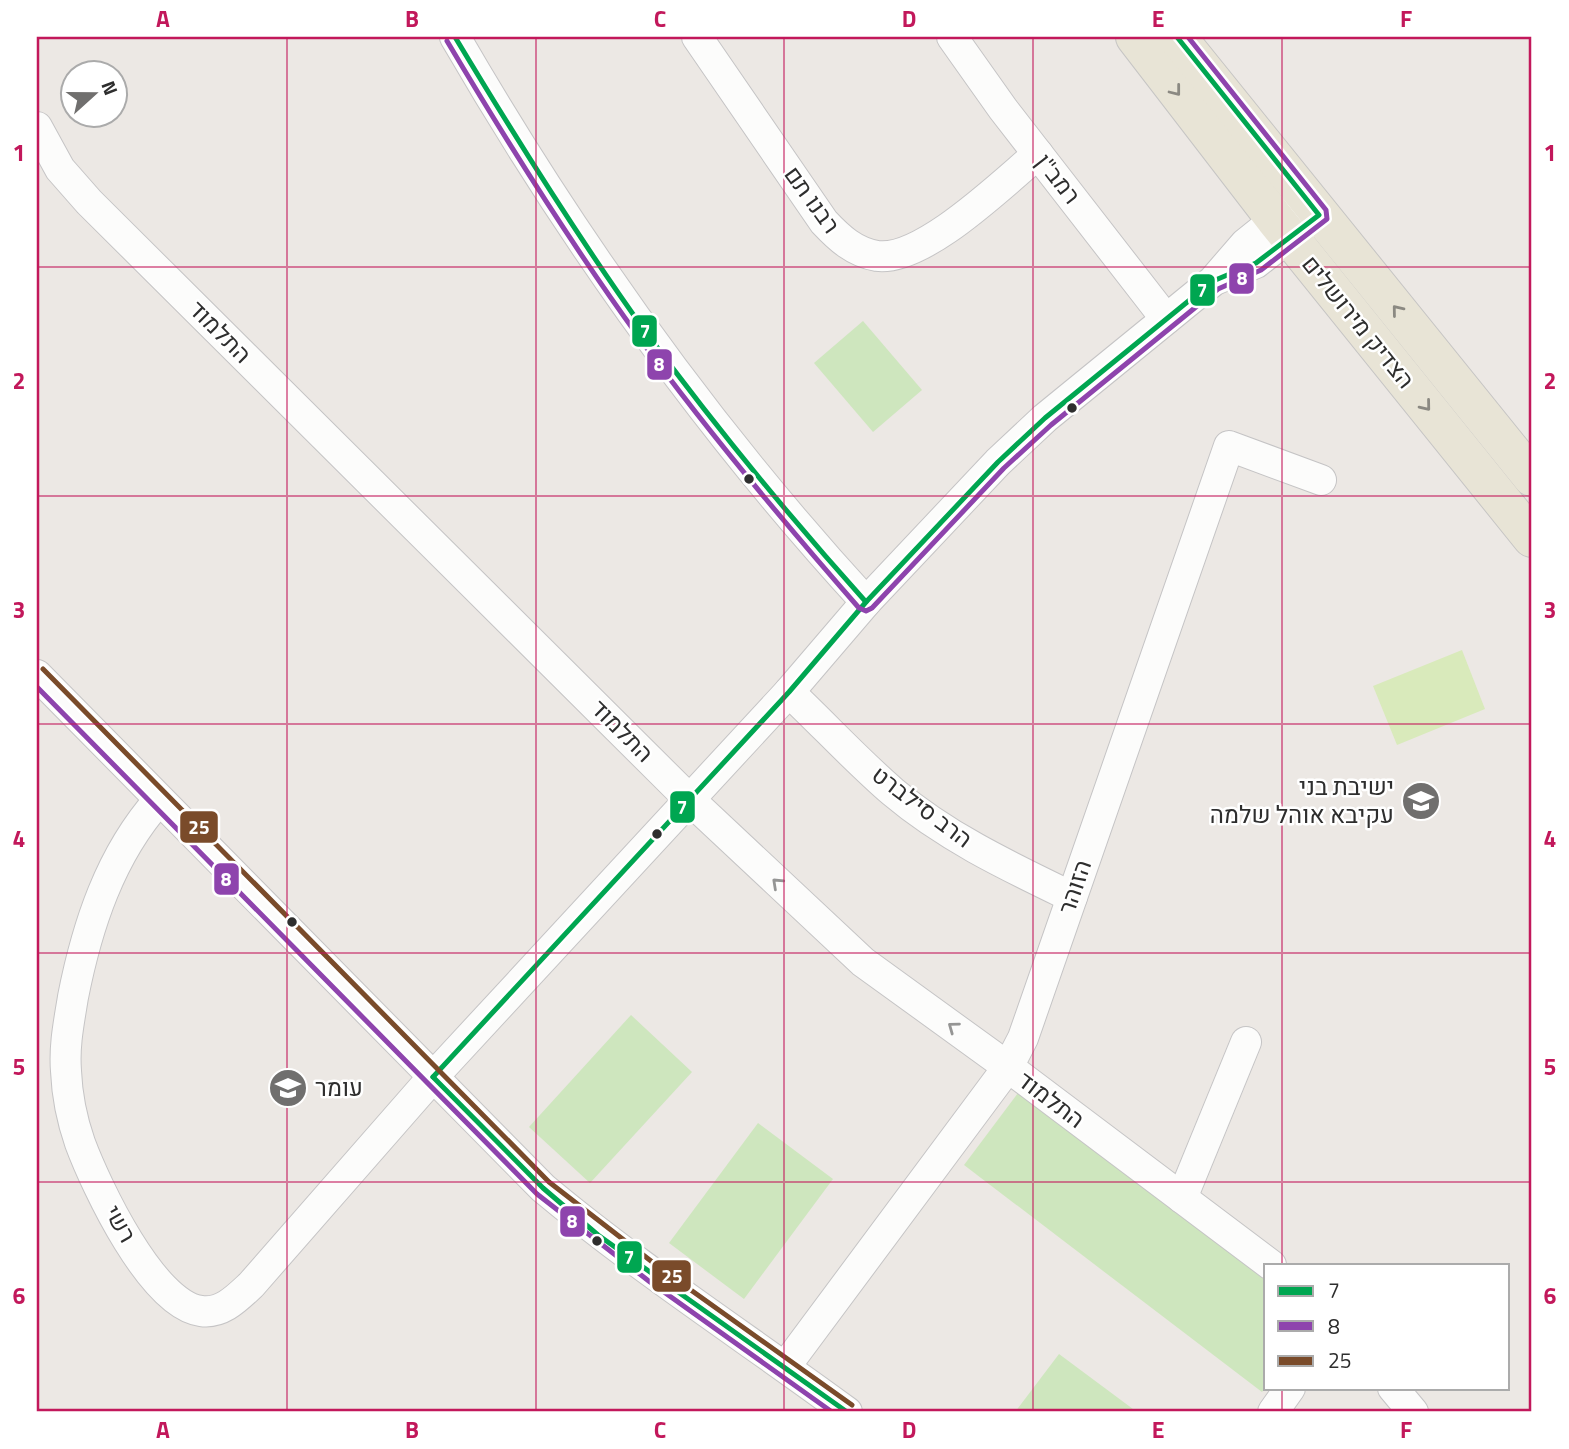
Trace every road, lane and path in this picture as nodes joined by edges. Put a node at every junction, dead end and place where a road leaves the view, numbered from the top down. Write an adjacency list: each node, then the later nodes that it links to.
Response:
1 (455, 37): 13 (street)
2 (697, 37): 7 (street, רבנו תם)
3 (952, 37): 7 (street, רמב"ן)
4 (1135, 37): 8 (main road, הצדיק מירושלים, one-way to 8)
5 (1177, 37): 8 (main road, הצדיק מירושלים)
6 (37, 127): 16 (street, התלמוד)
7 (1038, 154): 9 (street, רמב"ן)
8 (1297, 217): 9 (street, רשי); 10 (main road, הצדיק מירושלים, one-way to 8); 12 (main road, הצדיק מירושלים, one-way to 12)
9 (1166, 319): 13 (street, רשי)
10 (1532, 477)
11 (1321, 480): 18 (street, הזוהר)
12 (1532, 538)
13 (866, 602): 15 (street, רשי)
14 (37, 675): 17 (street)
15 (789, 692): 16 (street, רשי); 18 (street, הרב סילברט)
16 (689, 799): 20 (street, התלמוד, one-way to 16); 21 (street, רשי)
17 (159, 800): 21 (street); 21 (street, רשי)
18 (1072, 898): 20 (street, הזוהר)
19 (1246, 1042): 22 (street)
20 (1008, 1067): 22 (street, התלמוד); 24 (street, הזוהר)
21 (432, 1077): 24 (street)
22 (1182, 1198): 23 (street, התלמוד)
23 (1271, 1264)
24 (785, 1367): 26 (street)
25 (1395, 1390): 27 (street)
26 (847, 1412)
27 (1413, 1412)

